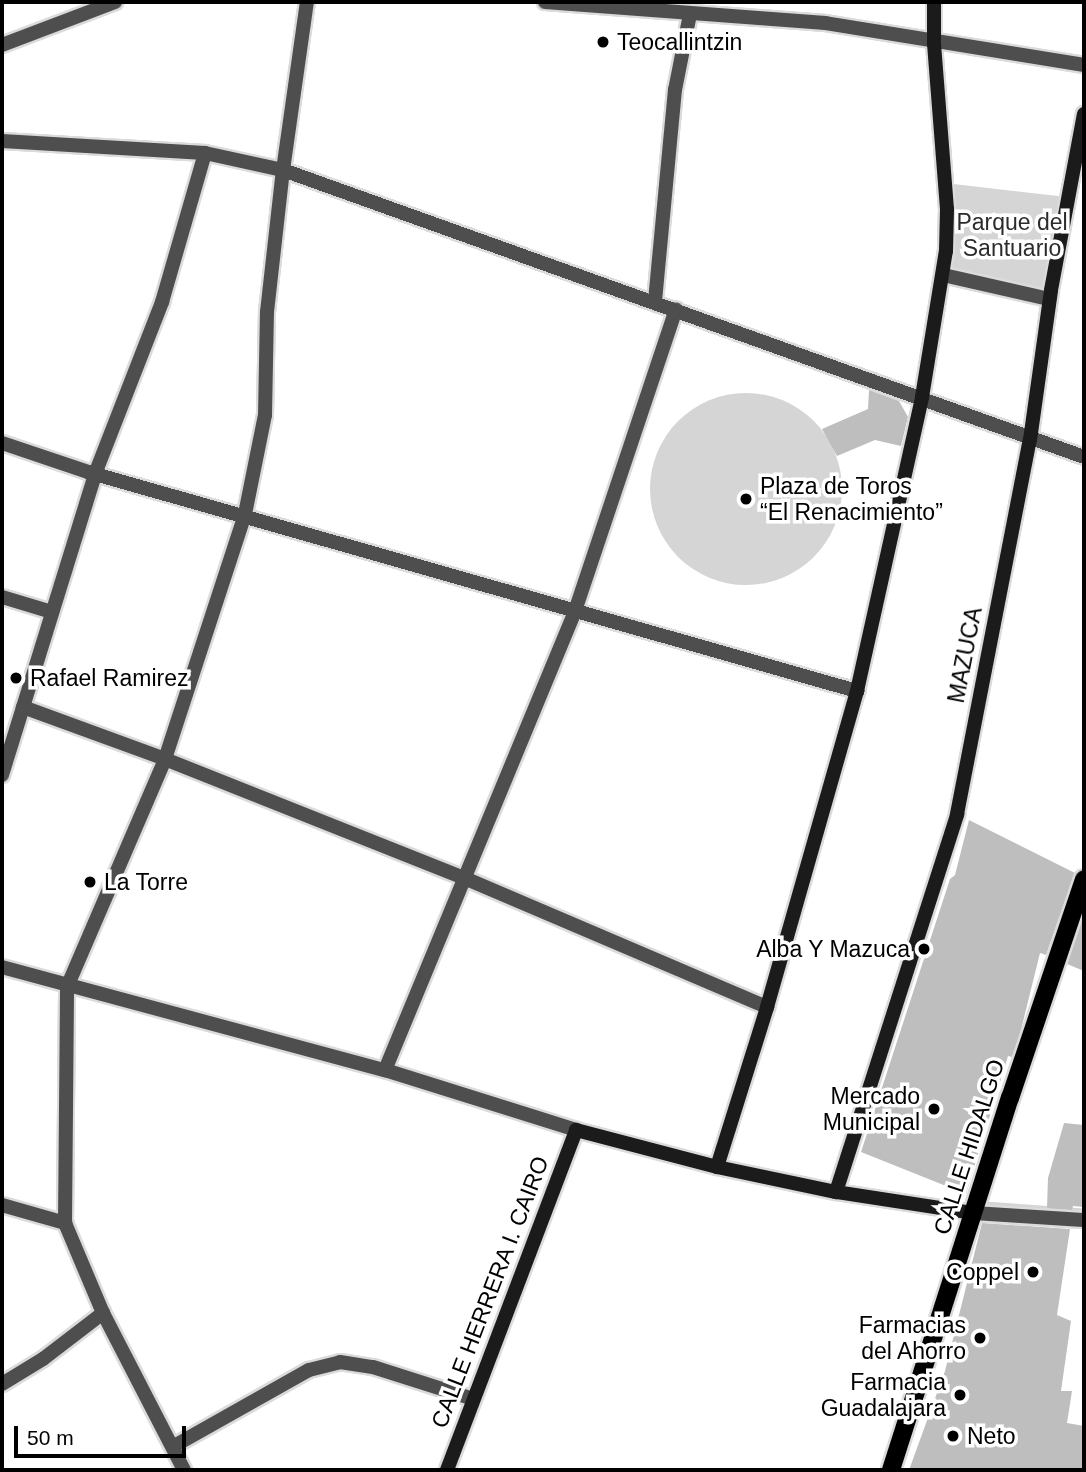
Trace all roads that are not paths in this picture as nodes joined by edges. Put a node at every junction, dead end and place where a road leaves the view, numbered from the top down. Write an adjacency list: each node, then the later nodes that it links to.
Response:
1 (115, 2): 8 (street)
2 (307, 2): 13 (street)
3 (545, 2): 5 (street)
4 (934, 2): 7 (main road)
5 (669, 7): 6 (street)
6 (690, 14): 7 (street); 16 (street)
7 (934, 42): 9 (street); 14 (main road)
8 (2, 45)
9 (1084, 65)
10 (1084, 114): 15 (main road, MAZUCA)
11 (2, 141): 12 (street)
12 (205, 153): 13 (street); 22 (street)
13 (283, 170): 16 (street); 23 (street)
14 (943, 275): 15 (street); 18 (main road)
15 (1049, 299): 19 (main road, MAZUCA)
16 (655, 301): 17 (street)
17 (676, 309): 18 (street); 25 (street)
18 (922, 397): 19 (street); 27 (main road)
19 (1031, 440): 21 (street); 39 (main road, MAZUCA)
20 (2, 443): 22 (street)
21 (1084, 457)
22 (95, 474): 23 (street); 26 (street)
23 (245, 514): 25 (street); 29 (street)
24 (2, 597): 26 (street)
25 (575, 611): 27 (street); 31 (street)
26 (52, 612): 28 (street)
27 (857, 691): 35 (main road)
28 (23, 707): 29 (street); 30 (street)
29 (165, 758): 31 (street); 34 (street)
30 (2, 775)
31 (464, 878): 35 (street); 36 (street)
32 (1084, 884): 41 (main road, CALLE HIDALGO)
33 (2, 967): 34 (street)
34 (67, 987): 36 (street); 43 (street)
35 (767, 1007): 38 (main road)
36 (386, 1070): 37 (street)
37 (576, 1130): 38 (main road); 46 (main road, CALLE HERRERA I. CAIRO)
38 (717, 1167): 39 (main road)
39 (836, 1192): 41 (main road)
40 (2, 1205): 43 (street)
41 (973, 1213): 42 (street); 50 (main road, CALLE HIDALGO)
42 (1084, 1220)
43 (65, 1223): 44 (street)
44 (103, 1313): 45 (street); 47 (street)
45 (2, 1384)
46 (473, 1399): 47 (street); 49 (main road, CALLE HERRERA I. CAIRO)
47 (174, 1446): 48 (street)
48 (184, 1470)
49 (447, 1470)
50 (891, 1470)

